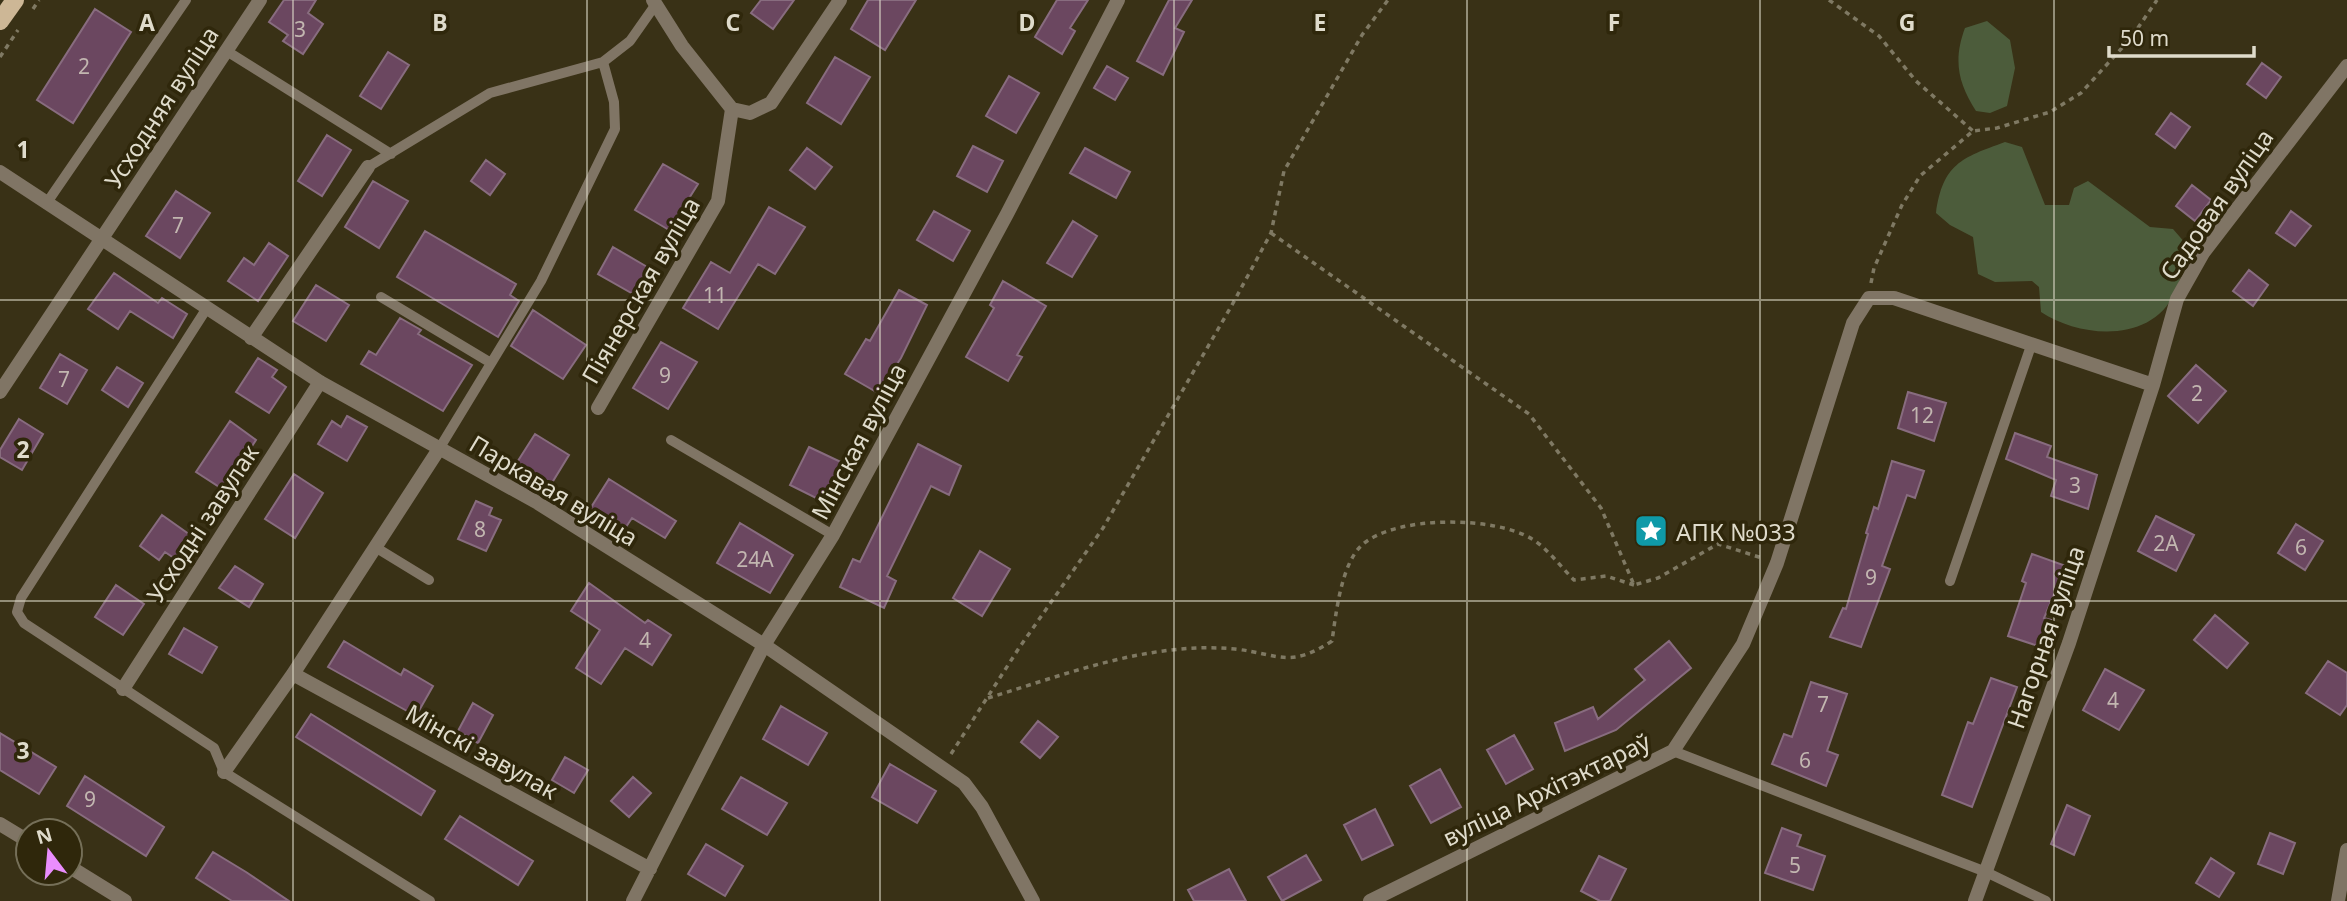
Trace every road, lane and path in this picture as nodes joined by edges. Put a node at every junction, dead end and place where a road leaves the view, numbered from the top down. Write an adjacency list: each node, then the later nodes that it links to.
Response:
1 (15, 0): 10 (main road)
2 (186, 0): 19 (lane)
3 (260, 0): 11 (street, Усходняя вуліца)
4 (840, 0): 14 (street)
5 (1118, 0): 34 (street, Мінская вуліца)
6 (1388, 0): 20 (path)
7 (1829, 0): 15 (path)
8 (2157, 0): 15 (path)
9 (654, 2): 12 (lane); 14 (street)
10 (0, 21)
11 (225, 50): 16 (lane); 21 (street, Усходняя вуліца)
12 (603, 62): 16 (lane); 27 (lane)
13 (2347, 66): 29 (street, Садовая вуліца)
14 (732, 109): 31 (street, Піянерская вуліца)
15 (1973, 131): 23 (path)
16 (391, 154): 17 (lane)
17 (368, 167): 25 (street)
18 (0, 172): 19 (street, Паркавая вуліца)
19 (46, 204): 21 (street, Паркавая вуліца)
20 (1271, 233): 39 (path); 43 (path)
21 (101, 239): 24 (street, Паркавая вуліца); 30 (street, Усходняя вуліца)
22 (381, 297): 27 (lane)
23 (1869, 298): 26 (street); 36 (street, вуліца Архітэктараў)
24 (207, 308): 25 (street, Паркавая вуліца); 42 (lane)
25 (251, 338): 28 (street, Паркавая вуліца)
26 (2032, 343): 29 (street); 38 (lane)
27 (491, 363): 33 (lane)
28 (320, 382): 33 (street, Паркавая вуліца); 42 (street, Усходні завулак)
29 (2153, 385): 49 (street, Нагорная вуліца)
30 (0, 391)
31 (598, 408)
32 (671, 440): 34 (lane)
33 (439, 449): 35 (street); 40 (street, Паркавая вуліца)
34 (833, 535): 40 (street, Мінская вуліца)
35 (375, 547): 37 (lane); 41 (street)
36 (1777, 563): 39 (path); 44 (street, вуліца Архітэктараў)
37 (429, 580)
38 (1950, 581)
39 (1634, 585): 43 (path)
40 (764, 645): 45 (street, Паркавая вуліца); 48 (street, Мінская вуліца)
41 (293, 674): 46 (street); 48 (street, Мінскі завулак)
42 (123, 689): 46 (lane)
43 (986, 699): 45 (path)
44 (1673, 751): 49 (lane); 55 (street, вуліца Архітэктараў)
45 (942, 768): 54 (street, Паркавая вуліца)
46 (224, 772): 52 (lane)
47 (2347, 850): 58 (street)
48 (650, 869): 53 (street, Мінская вуліца)
49 (1986, 872): 56 (street, Нагорная вуліца); 57 (lane)
50 (84, 876): 51 (street)
51 (125, 901)
52 (430, 901)
53 (633, 901)
54 (1033, 901)
55 (1370, 901)
56 (1975, 901)
57 (2046, 901)
58 (2338, 901)

